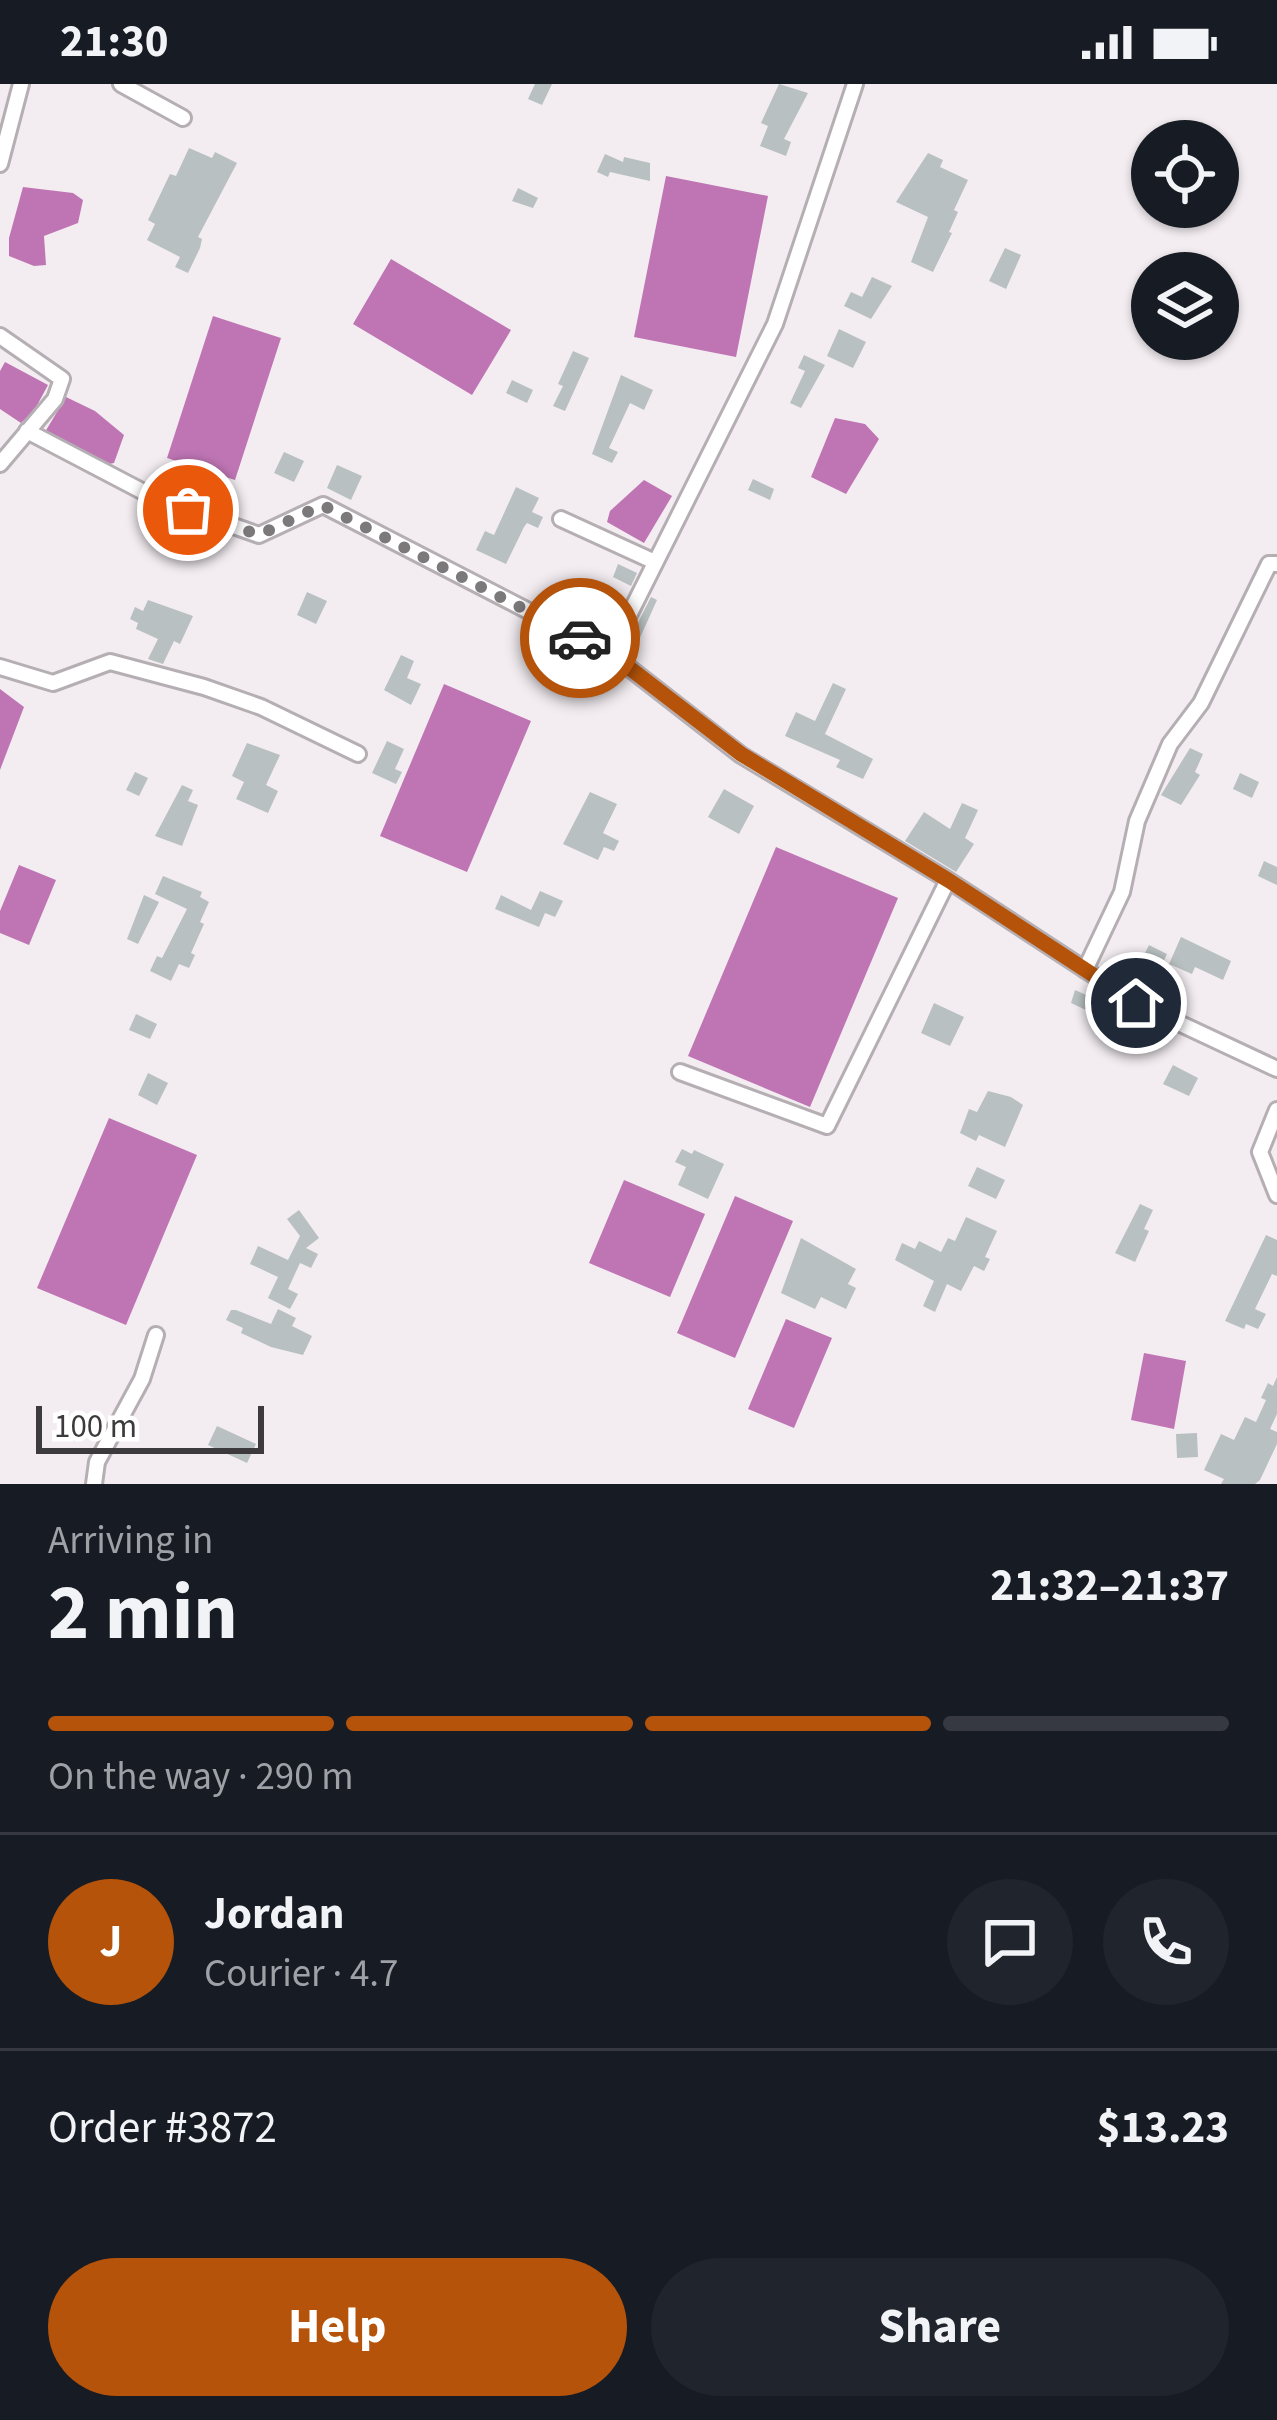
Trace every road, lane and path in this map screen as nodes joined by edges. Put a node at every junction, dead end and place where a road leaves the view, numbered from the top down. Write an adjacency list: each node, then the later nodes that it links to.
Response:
1 (21, 84): 5 (street)
2 (121, 84): 4 (street)
3 (855, 84): 10 (street)
4 (183, 118)
5 (0, 164)
6 (0, 336): 7 (street)
7 (27, 431): 8 (street); 12 (street)
8 (0, 464)
9 (561, 519): 10 (street)
10 (655, 562): 12 (street)
11 (1277, 564): 16 (street)
12 (610, 653): 15 (street)
13 (0, 667): 14 (street)
14 (358, 754)
15 (948, 880): 16 (street); 18 (street)
16 (1085, 970): 17 (street)
17 (1277, 1069)
18 (680, 1072)
19 (1277, 1110): 20 (street)
20 (1277, 1195)
21 (156, 1335): 22 (street)
22 (94, 1484)

